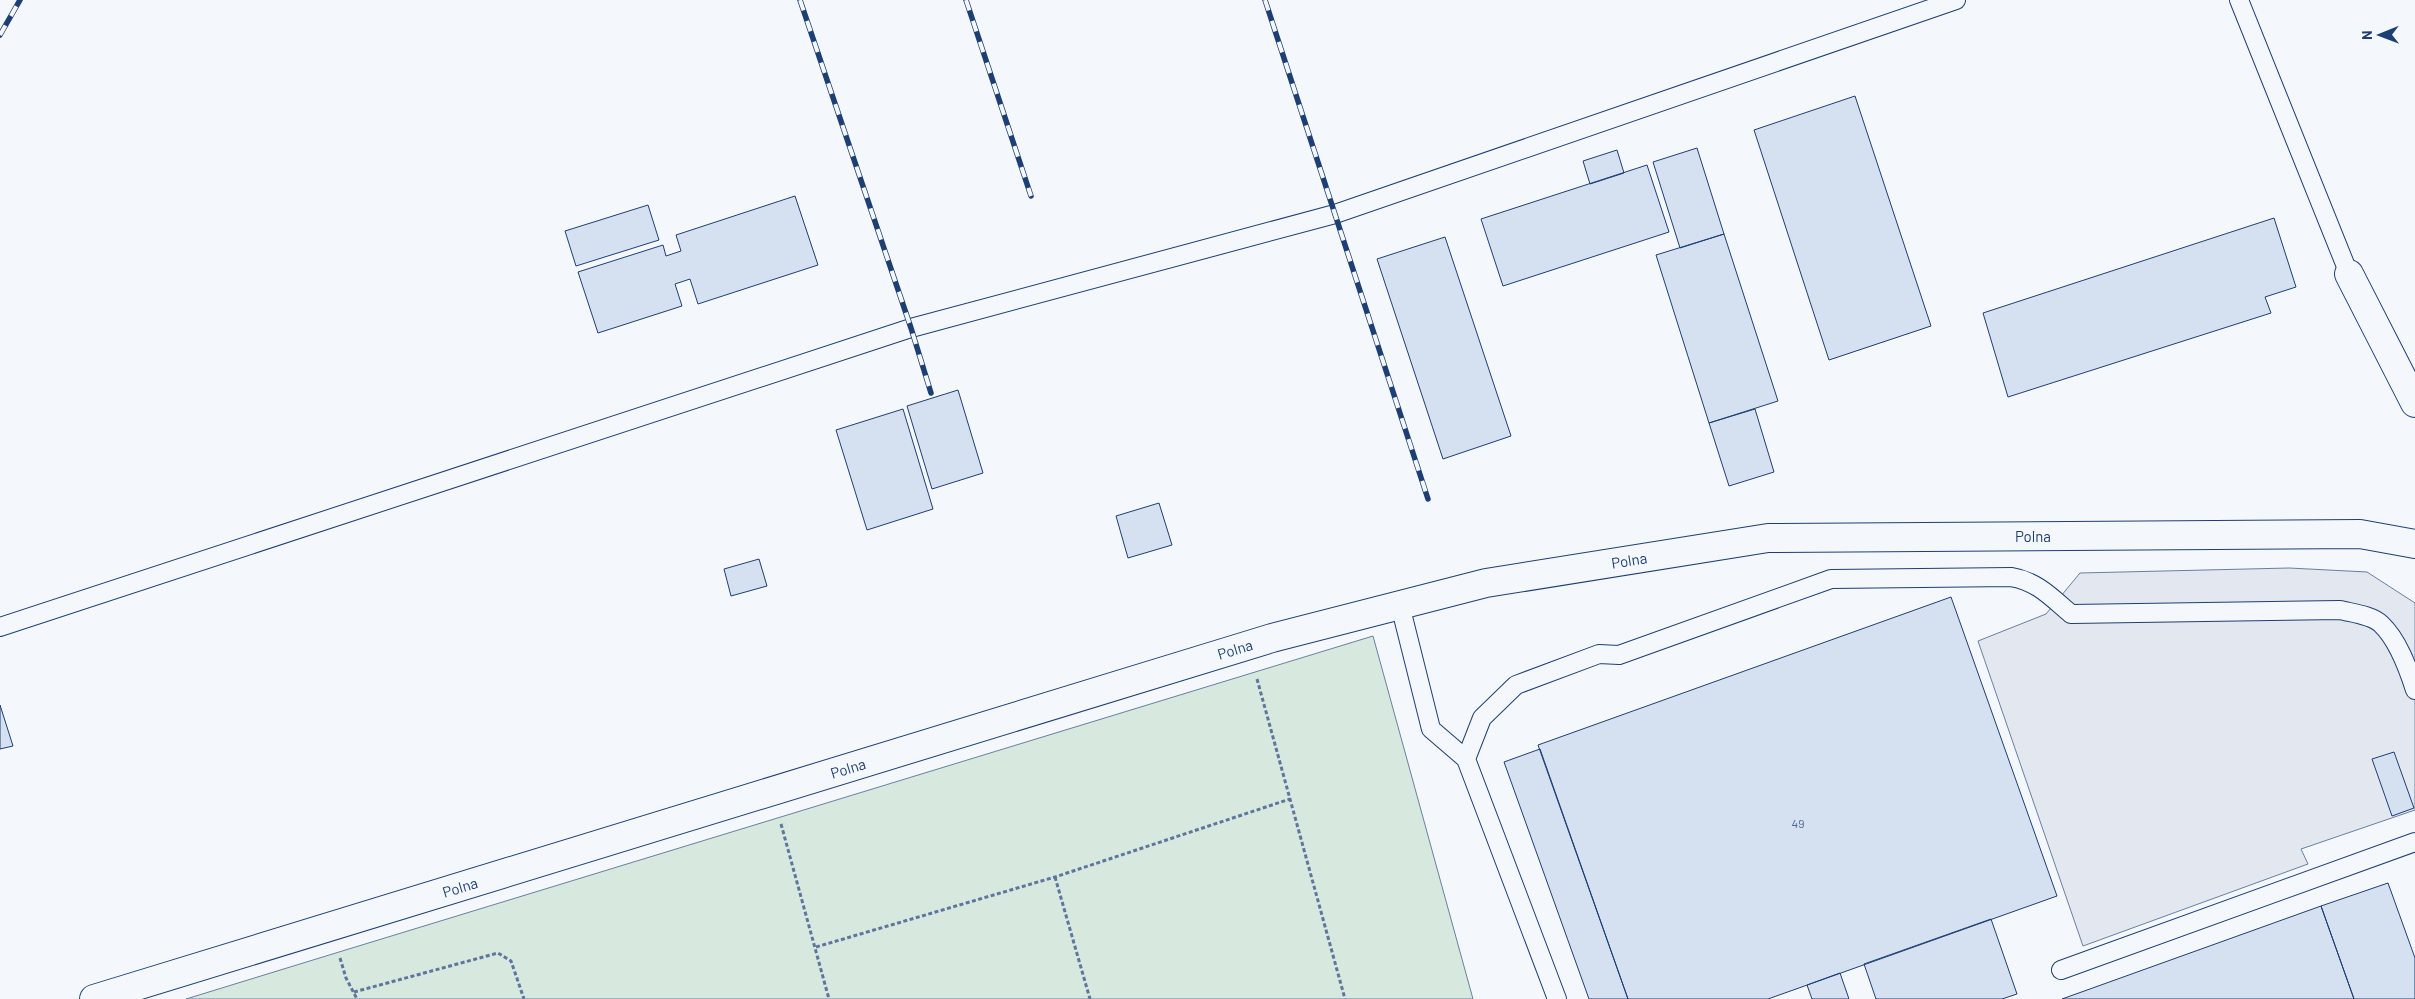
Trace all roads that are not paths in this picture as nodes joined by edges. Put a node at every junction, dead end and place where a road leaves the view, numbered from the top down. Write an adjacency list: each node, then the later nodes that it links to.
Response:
1 (1956, 0): 7 (lane)
2 (2239, 0): 3 (lane)
3 (2349, 274): 4 (street)
4 (2415, 403)
5 (2415, 544): 6 (street, Polna)
6 (1400, 605): 9 (lane); 12 (street, Polna)
7 (0, 627)
8 (2415, 690): 9 (lane)
9 (1466, 759): 13 (lane)
10 (2415, 842): 11 (lane)
11 (2061, 970)
12 (94, 999)
13 (1557, 999)

